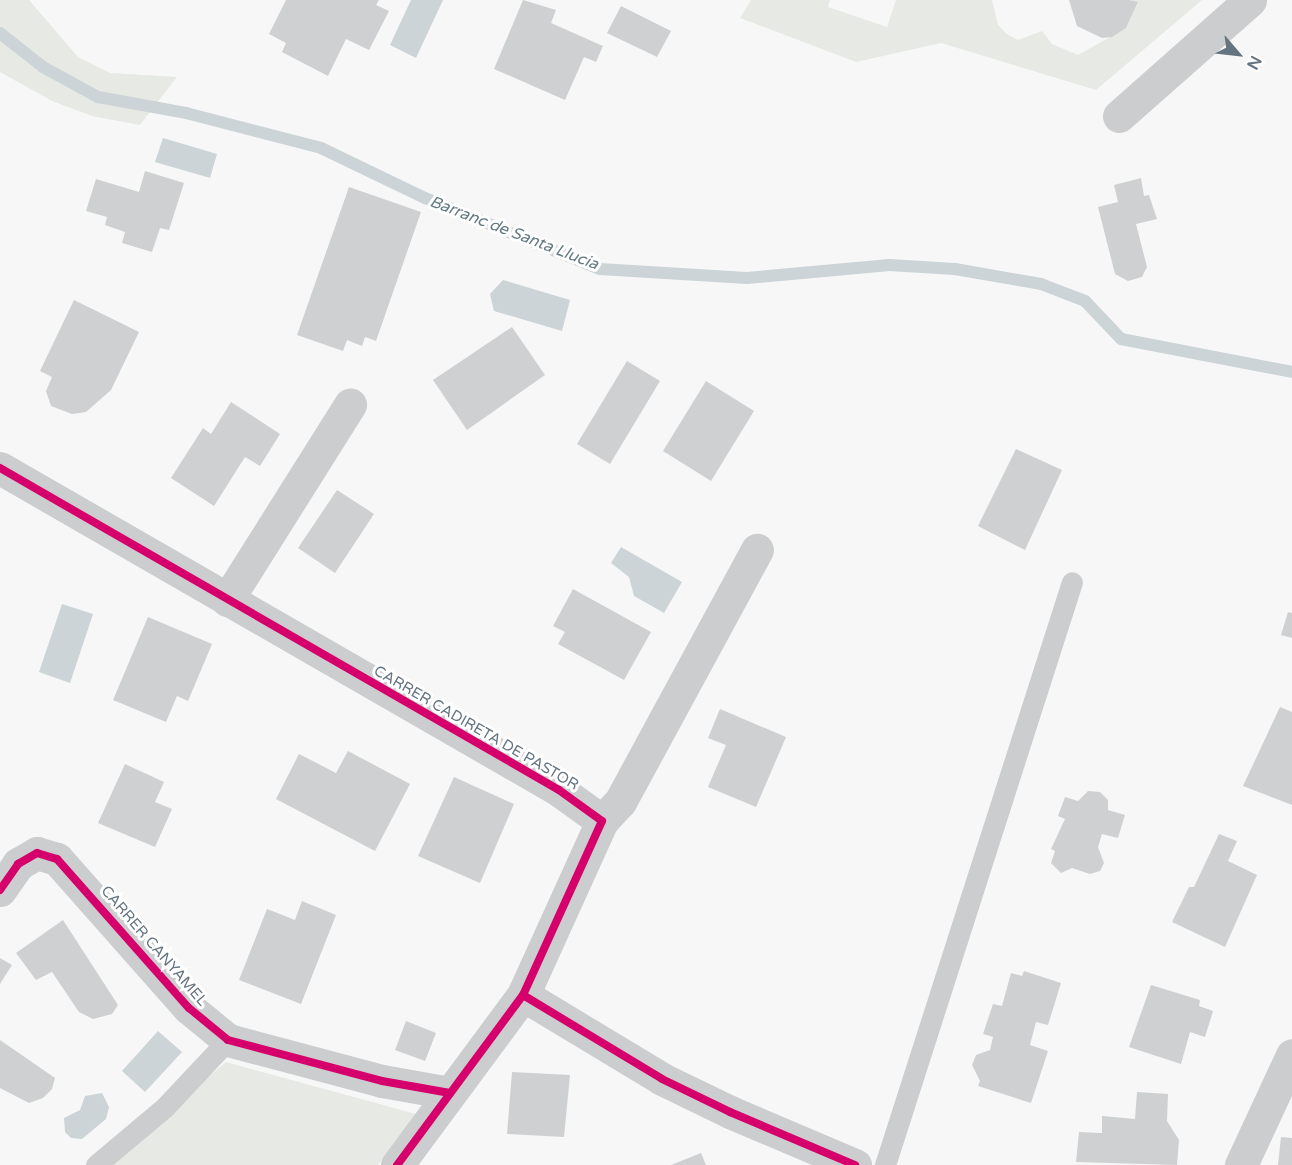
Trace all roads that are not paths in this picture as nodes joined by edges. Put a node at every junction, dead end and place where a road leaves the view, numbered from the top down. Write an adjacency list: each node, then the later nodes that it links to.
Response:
1 (1251, 0): 2 (street)
2 (1119, 116)
3 (350, 405): 7 (street)
4 (0, 468): 7 (street, CARRER CADIRETA DE PASTOR)
5 (757, 550): 8 (street)
6 (1072, 582): 17 (lane)
7 (227, 600): 8 (street, CARRER CADIRETA DE PASTOR)
8 (602, 821): 10 (street)
9 (0, 890): 11 (street, CARRER CANYAMEL)
10 (523, 995): 13 (street); 16 (street)
11 (228, 1040): 13 (street, CARRER CANYAMEL); 14 (lane)
12 (1292, 1055): 18 (street)
13 (450, 1093): 15 (street)
14 (96, 1165)
15 (397, 1165)
16 (855, 1165)
17 (885, 1165)
18 (1241, 1165)

